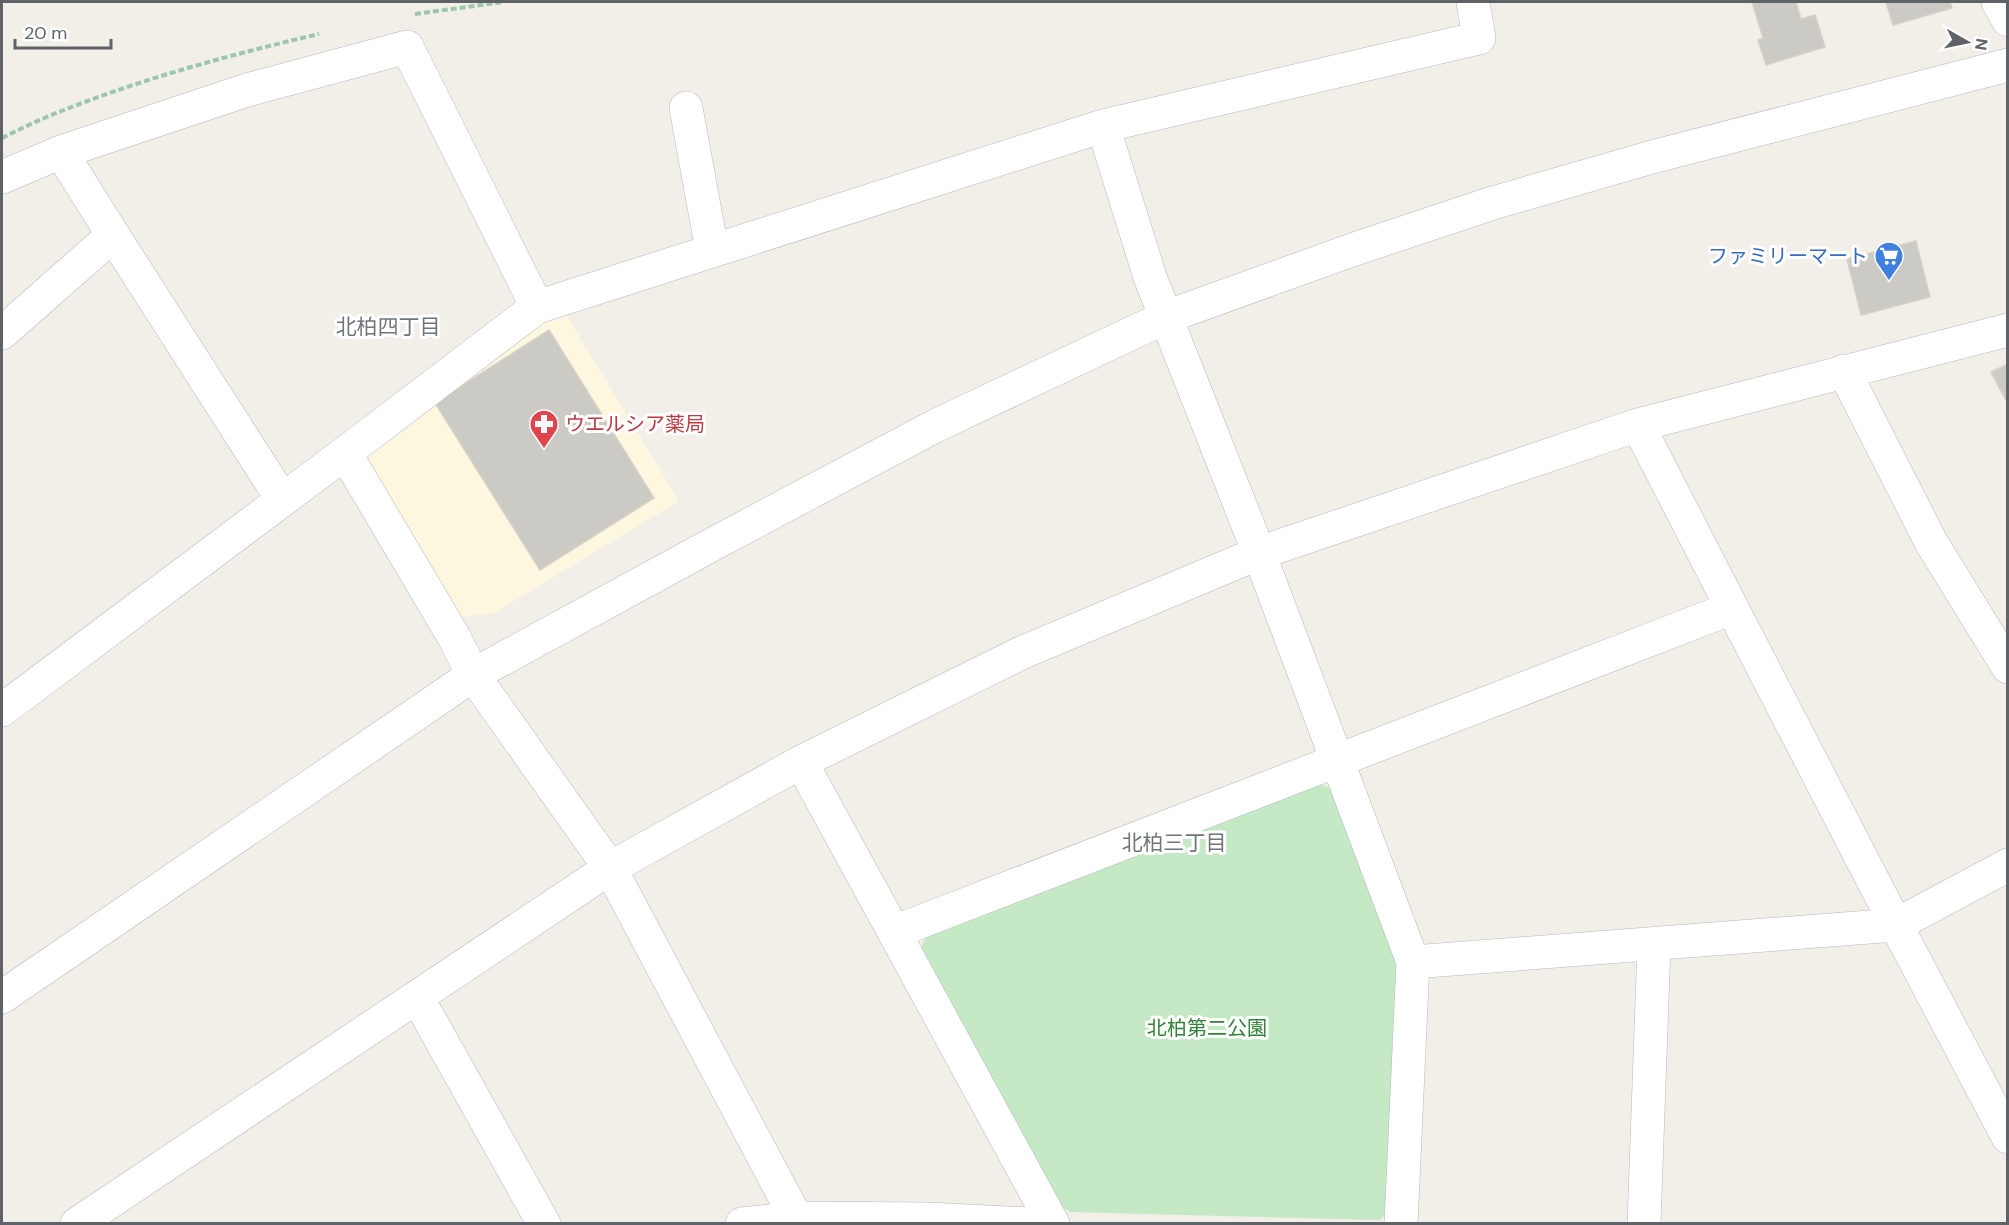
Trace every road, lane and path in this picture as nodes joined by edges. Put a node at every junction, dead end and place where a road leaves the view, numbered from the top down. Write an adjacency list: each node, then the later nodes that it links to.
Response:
1 (1473, 2): 6 (street)
2 (1998, 2): 3 (street)
3 (2007, 20)
4 (2007, 65): 12 (street)
5 (686, 108): 10 (street)
6 (1102, 126): 10 (street); 12 (street)
7 (61, 152): 8 (street); 9 (street); 11 (street)
8 (2, 177)
9 (113, 235): 14 (street); 18 (street)
10 (712, 250): 11 (street)
11 (537, 307): 17 (street)
12 (1166, 317): 19 (street); 22 (street)
13 (2007, 330): 15 (street)
14 (2, 333)
15 (1844, 371): 16 (street); 21 (street)
16 (1638, 425): 19 (street); 20 (street)
17 (345, 453): 18 (street); 22 (street)
18 (282, 499): 23 (street)
19 (1260, 552): 24 (street); 25 (street)
20 (1732, 608): 25 (street); 28 (street)
21 (2007, 667)
22 (473, 675): 27 (street); 32 (street)
23 (2, 710)
24 (801, 762): 27 (street); 29 (street)
25 (1338, 762): 29 (street); 31 (street)
26 (2007, 865): 28 (street)
27 (610, 868): 33 (street); 35 (street)
28 (1896, 925): 30 (street); 34 (street)
29 (894, 932): 40 (street)
30 (1654, 945): 31 (street); 42 (street)
31 (1413, 962): 41 (street)
32 (2, 997)
33 (417, 997): 36 (street); 37 (street)
34 (2007, 1137)
35 (797, 1221): 38 (street); 39 (street)
36 (77, 1224)
37 (544, 1224)
38 (742, 1224)
39 (1029, 1224)
40 (1053, 1224)
41 (1401, 1224)
42 (1644, 1224)

